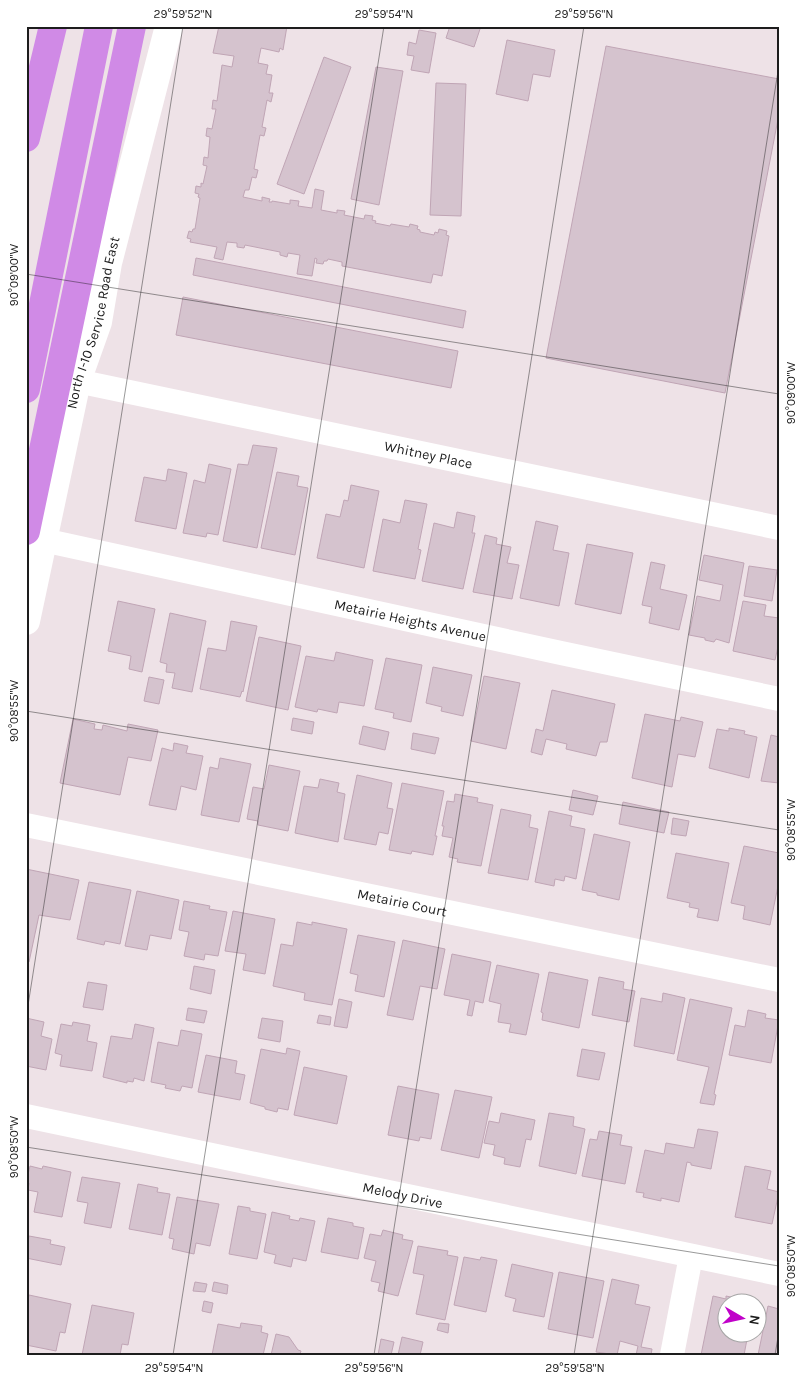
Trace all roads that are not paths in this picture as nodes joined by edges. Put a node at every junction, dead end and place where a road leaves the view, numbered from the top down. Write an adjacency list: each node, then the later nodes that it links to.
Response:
1 (53, 26): 5 (highway)
2 (99, 26): 7 (highway)
3 (169, 26): 6 (street, North I-10 Service Road East)
4 (132, 27): 9 (highway)
5 (26, 138)
6 (78, 381): 8 (street, Whitney Place); 9 (street, North I-10 Service Road East)
7 (26, 388)
8 (779, 528)
9 (35, 536): 10 (street, North I-10 Service Road East); 11 (street, Metairie Heights Avenue)
10 (26, 621)
11 (779, 699)
12 (26, 825): 13 (street, Metairie Court)
13 (779, 980)
14 (26, 1116): 15 (street, Melody Drive)
15 (691, 1256): 16 (street, Melody Drive); 17 (street)
16 (779, 1274)
17 (672, 1355)

